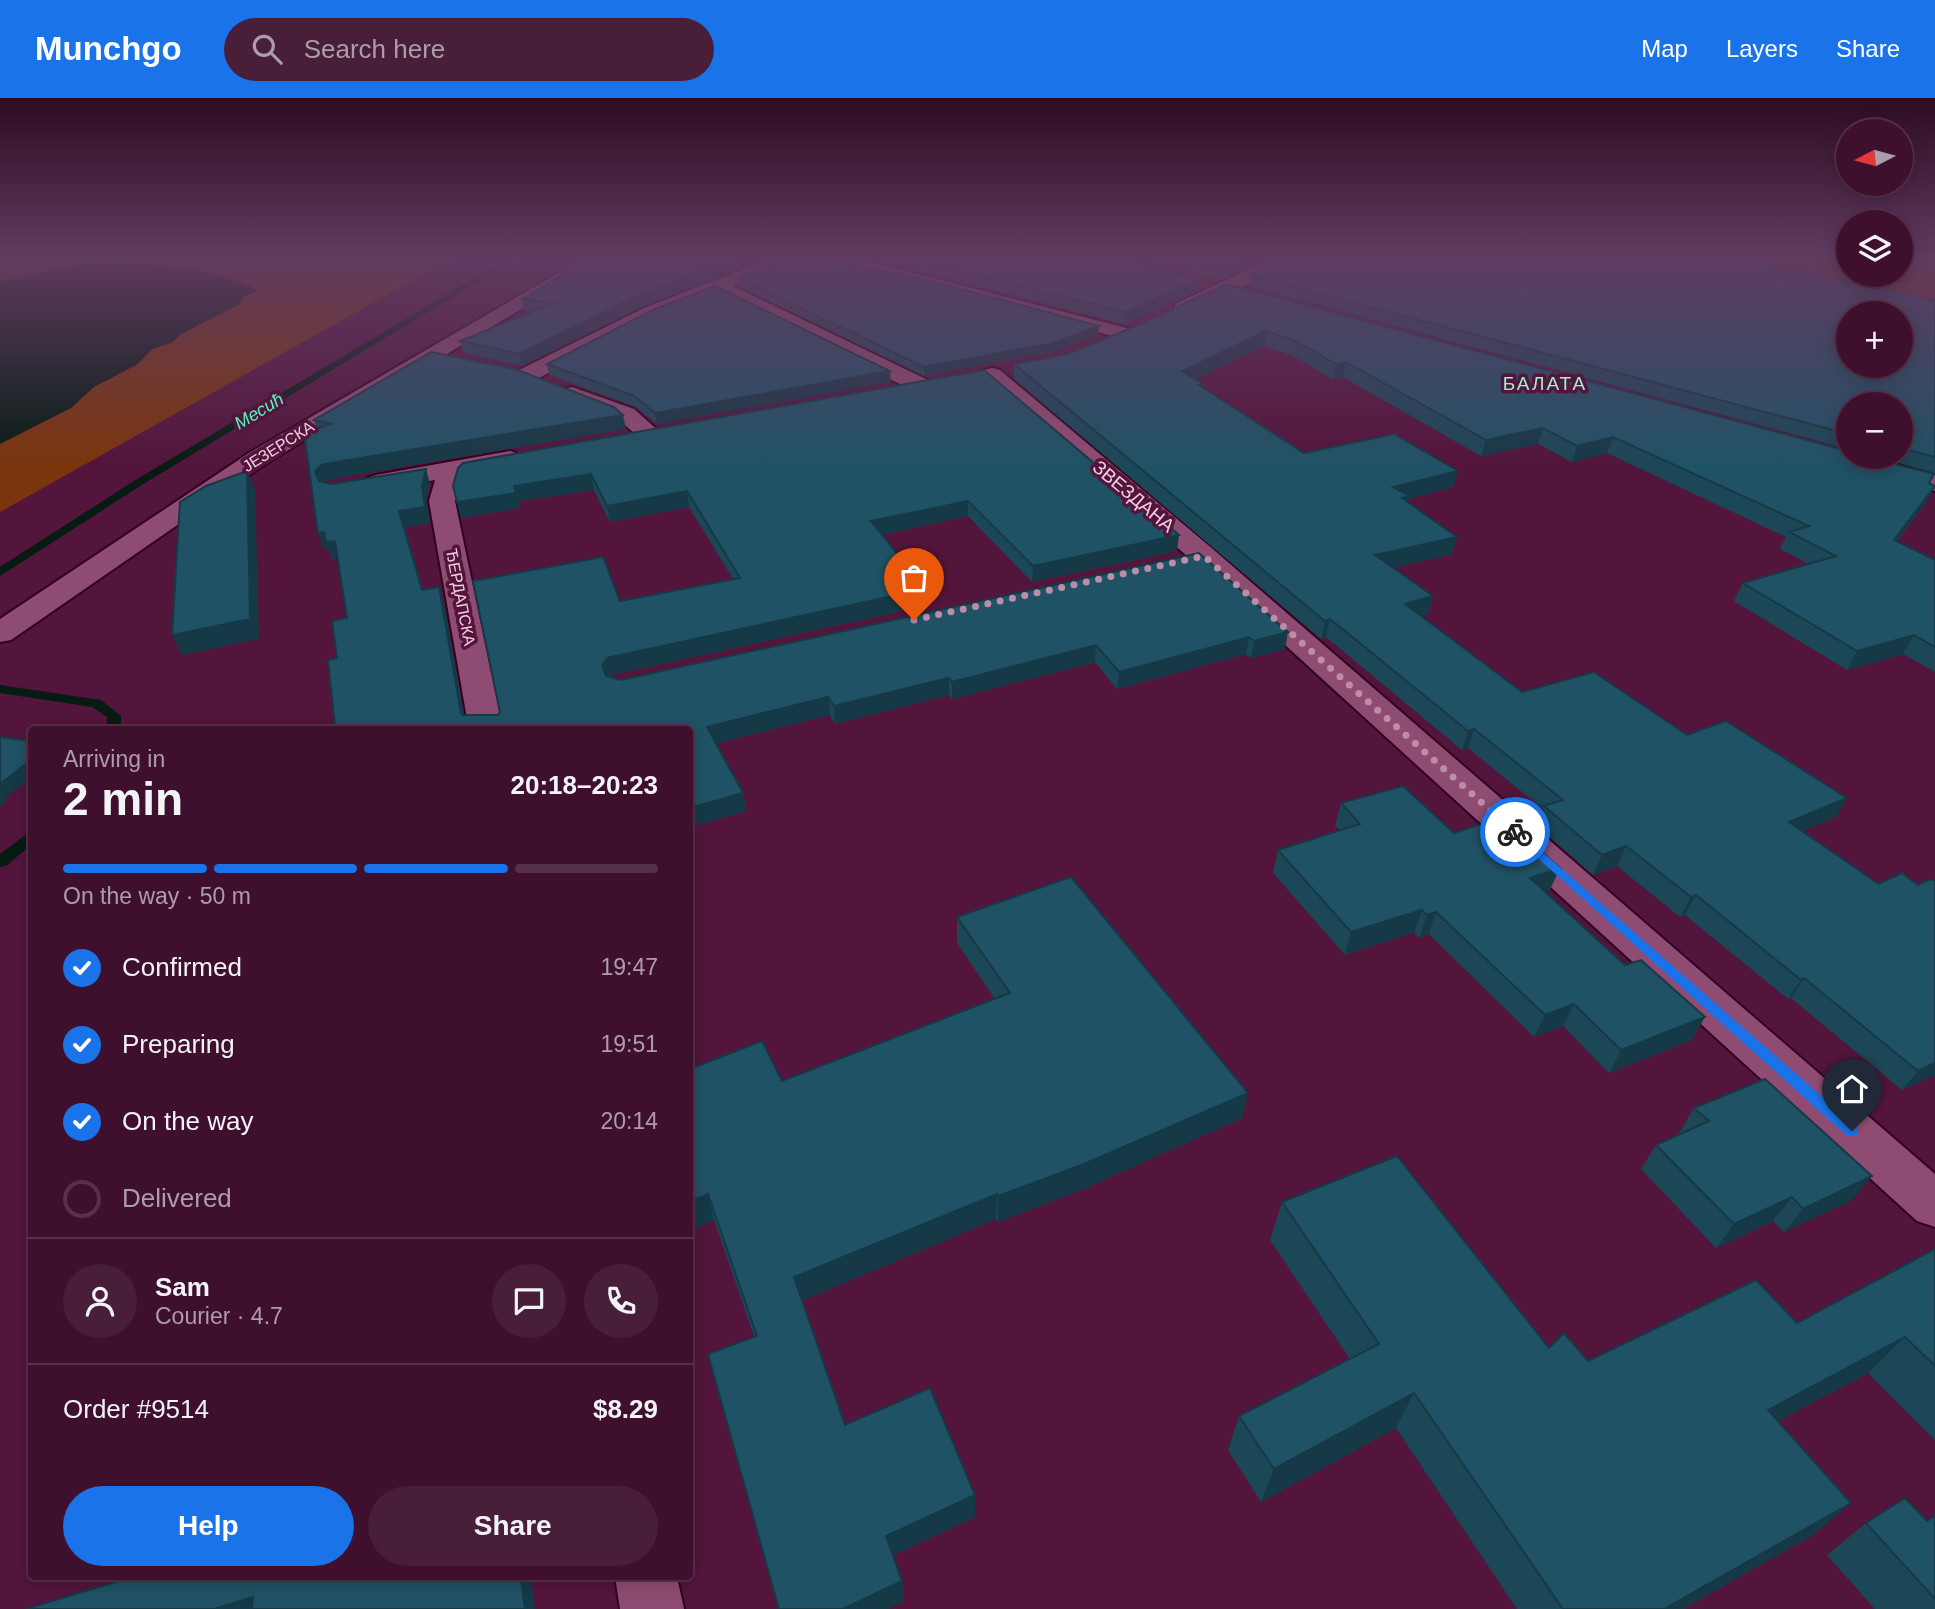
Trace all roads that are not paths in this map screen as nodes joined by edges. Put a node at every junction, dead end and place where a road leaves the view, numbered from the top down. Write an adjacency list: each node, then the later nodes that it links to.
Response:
1 (481, 325): 8 (street, ЈЕЗЕРСКА)
2 (626, 325): 11 (street)
3 (796, 325): 12 (street)
4 (1091, 325): 6 (street)
5 (1147, 325): 6 (street)
6 (1127, 334): 7 (street)
7 (1091, 349)
8 (428, 355): 9 (street); 24 (street, ЈЕЗЕРСКА)
9 (464, 363)
10 (500, 371): 11 (street)
11 (525, 376): 15 (street)
12 (924, 387): 13 (street); 22 (street, ЗВЕЗДАНА)
13 (883, 394)
14 (677, 429): 15 (street)
15 (650, 433): 16 (street)
16 (624, 438)
17 (533, 454): 19 (street)
18 (1883, 469): 20 (street)
19 (458, 470): 21 (street); 25 (street, ЂЕРДАПСКА)
20 (1935, 483)
21 (349, 487)
22 (1204, 556): 23 (street); 26 (street, ЗВЕЗДАНА)
23 (1164, 565)
24 (0, 633)
25 (485, 726)
26 (1935, 1205)
27 (647, 1580): 28 (street)
28 (652, 1609)

